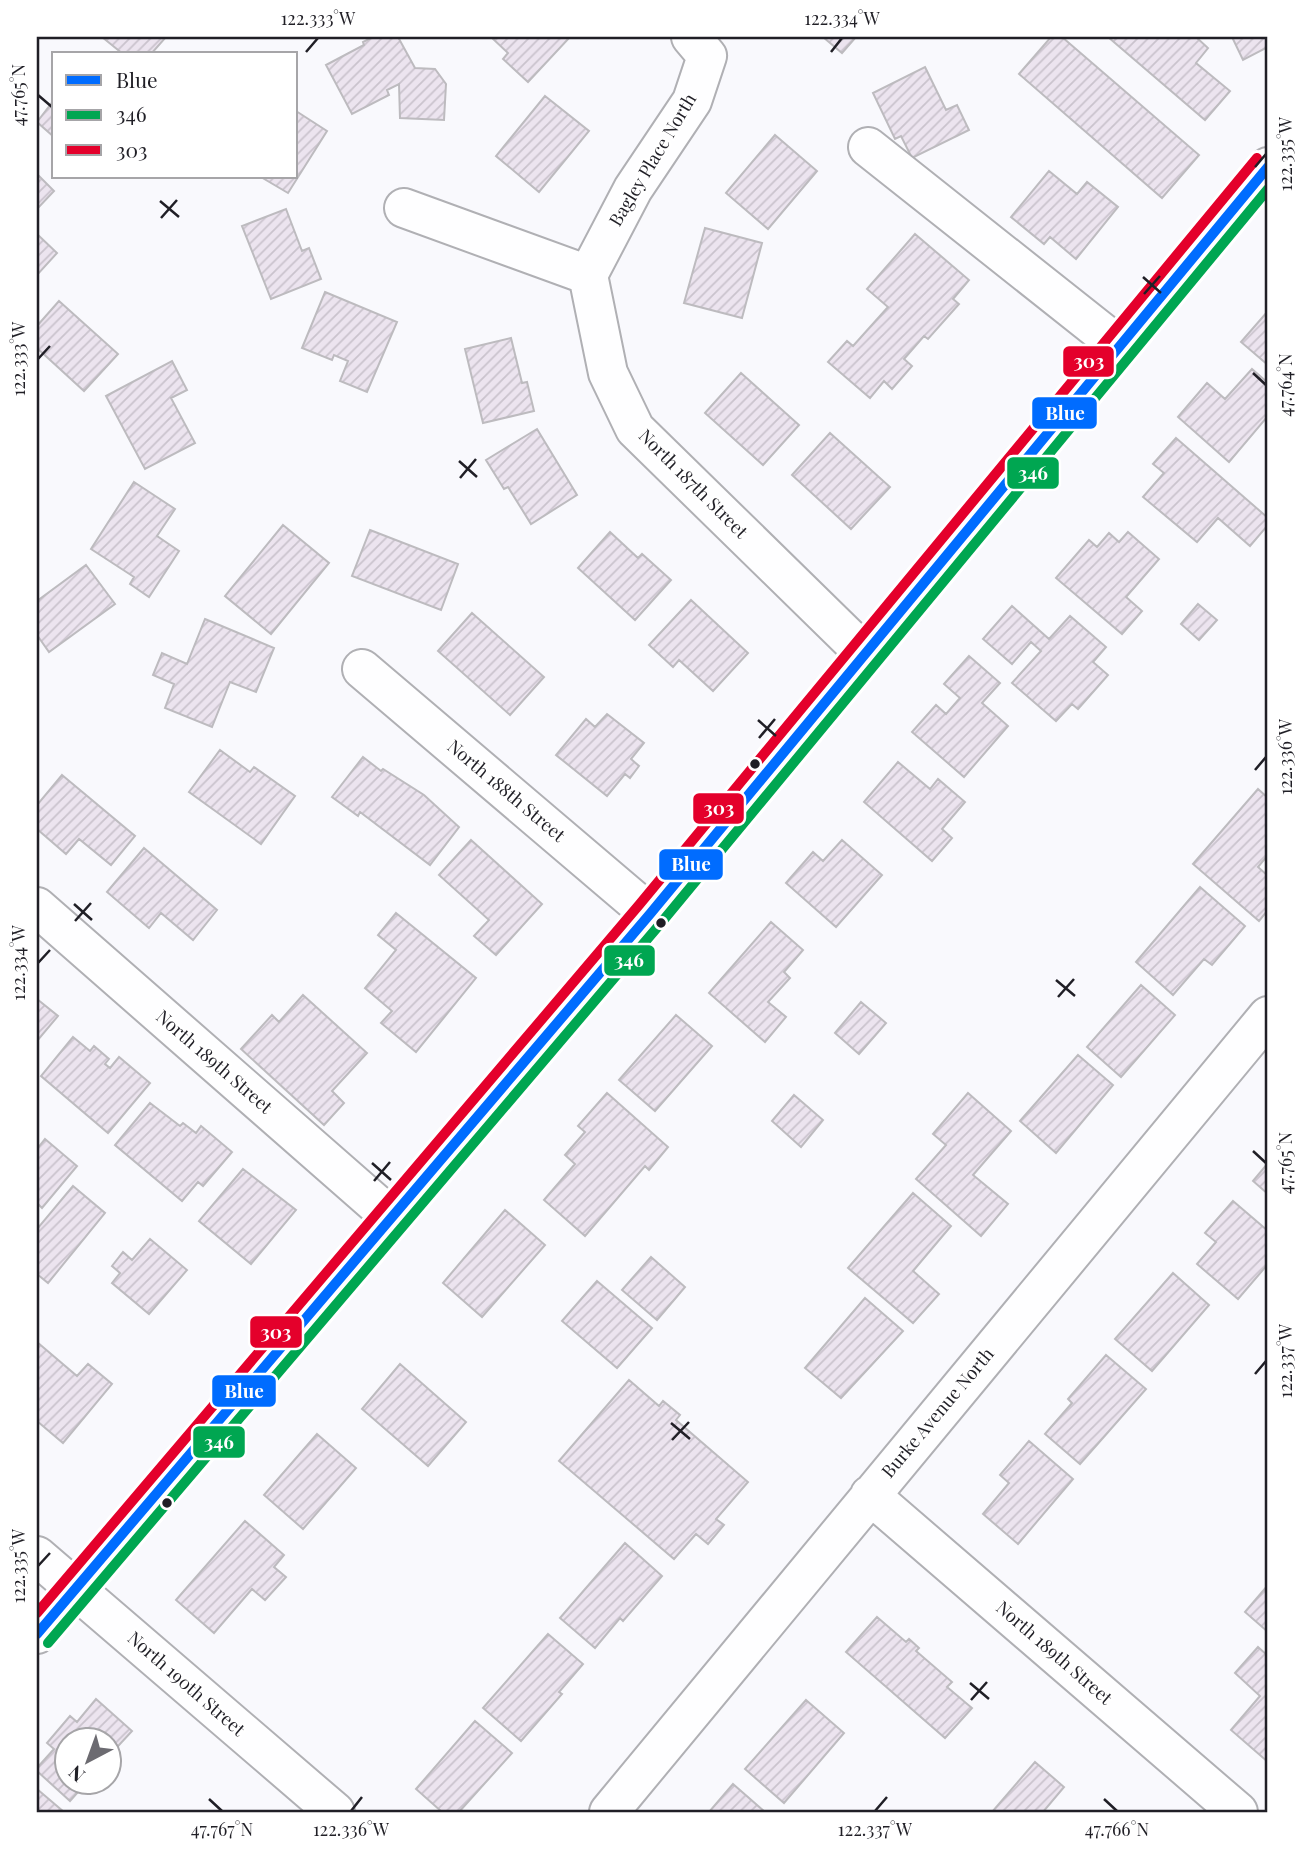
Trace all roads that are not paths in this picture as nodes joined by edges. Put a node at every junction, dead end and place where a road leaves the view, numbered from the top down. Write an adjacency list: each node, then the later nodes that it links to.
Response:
1 (699, 46): 5 (street, Bagley Place North)
2 (868, 147): 6 (street)
3 (1268, 167): 6 (street)
4 (404, 208): 5 (street)
5 (587, 275): 7 (street, North 187th Street)
6 (1119, 346): 7 (street)
7 (865, 654): 10 (street)
8 (362, 669): 10 (street, North 188th Street)
9 (37, 907): 12 (street, North 189th Street)
10 (650, 914): 12 (street)
11 (1268, 1016): 13 (street, Burke Avenue North)
12 (391, 1218): 15 (street)
13 (870, 1495): 18 (street, Burke Avenue North); 19 (street, North 189th Street)
14 (37, 1556): 15 (street, North 190th Street)
15 (75, 1590): 16 (street); 17 (street, North 190th Street)
16 (37, 1634)
17 (335, 1812)
18 (609, 1812)
19 (1238, 1812)

